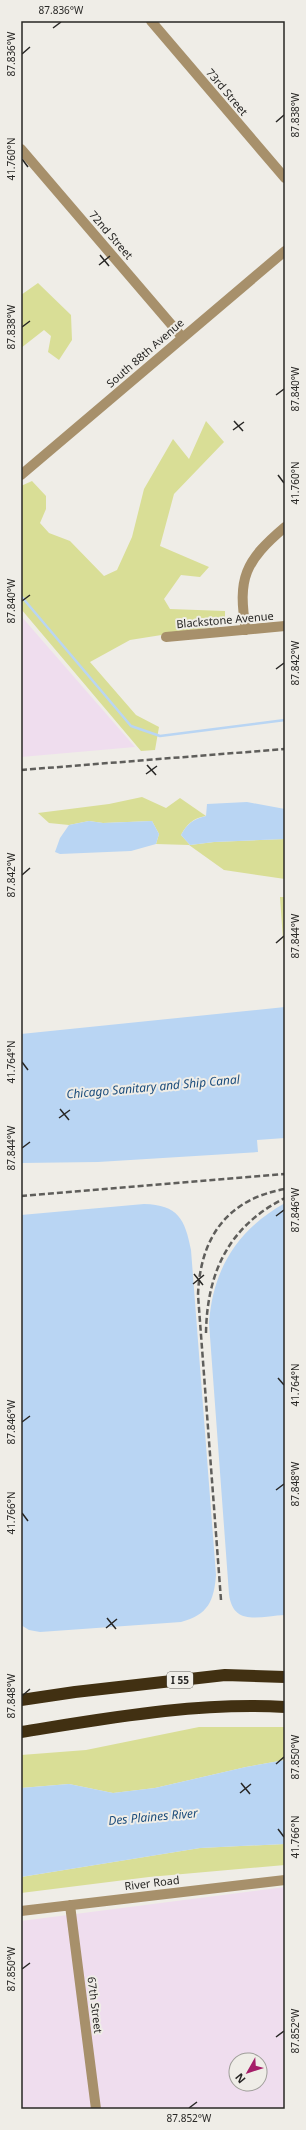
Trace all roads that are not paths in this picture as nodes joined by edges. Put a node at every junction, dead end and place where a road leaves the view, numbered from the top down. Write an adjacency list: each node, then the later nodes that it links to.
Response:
1 (151, 21): 3 (street, 73rd Street)
2 (21, 149): 5 (street, 72nd Street)
3 (285, 178)
4 (285, 251): 5 (street, South 88th Avenue)
5 (182, 337): 6 (street, South 88th Avenue)
6 (21, 475)
7 (285, 527): 9 (street)
8 (285, 626): 9 (street, Blackstone Avenue)
9 (246, 630): 10 (street, Blackstone Avenue)
10 (166, 637)
11 (285, 1677): 12 (highway, I 55)
12 (21, 1700)
13 (285, 1707): 14 (highway)
14 (21, 1732)
15 (285, 1880): 16 (street, River Road)
16 (70, 1905): 17 (street, River Road); 18 (street, 67th Street)
17 (21, 1911)
18 (96, 2109)

